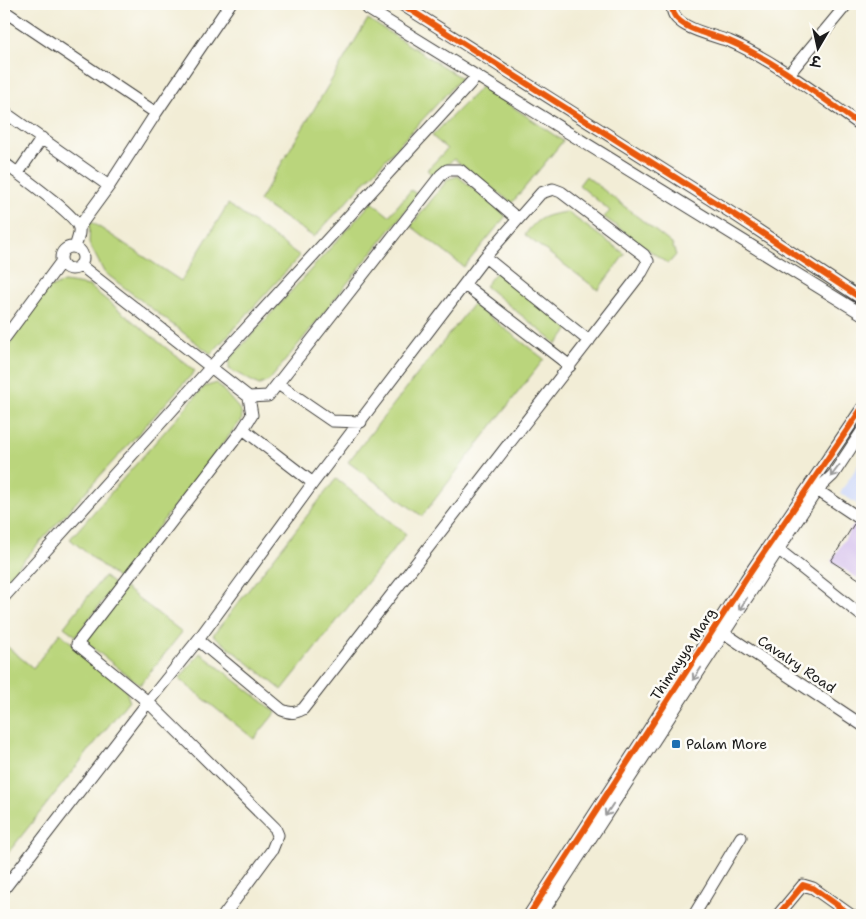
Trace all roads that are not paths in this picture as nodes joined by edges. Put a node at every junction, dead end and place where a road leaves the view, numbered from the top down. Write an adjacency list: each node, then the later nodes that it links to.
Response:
1 (230, 4): 10 (street)
2 (401, 4): 23 (street)
3 (673, 4): 7 (street)
4 (847, 4): 7 (street)
5 (368, 9): 8 (street)
6 (4, 11): 10 (street)
7 (788, 75): 11 (street)
8 (476, 77): 24 (street); 28 (street)
9 (4, 112): 12 (street)
10 (156, 113): 15 (street)
11 (862, 126)
12 (42, 138): 14 (street); 15 (street)
13 (4, 164): 14 (street)
14 (18, 173): 17 (street)
15 (109, 186): 17 (street)
16 (518, 218): 19 (street); 26 (street); 29 (street)
17 (78, 226): 18 (street)
18 (75, 247): 20 (street); 21 (street)
19 (486, 257): 22 (street); 26 (street)
20 (61, 262): 21 (street); 25 (street)
21 (80, 266): 28 (street)
22 (465, 285): 27 (street); 32 (street)
23 (862, 299)
24 (862, 314)
25 (4, 339)
26 (589, 342): 27 (street)
27 (570, 366): 43 (street)
28 (211, 367): 30 (street); 40 (street)
29 (278, 384): 30 (street); 32 (street)
30 (249, 397): 33 (street)
31 (862, 408): 39 (street, Thimayya Marg)
32 (361, 422): 35 (street)
33 (243, 429): 35 (street); 44 (street)
34 (862, 430): 36 (street, Thimayya Marg, one-way to 36)
35 (313, 483): 43 (street)
36 (817, 490): 37 (street); 38 (street, Thimayya Marg)
37 (862, 520)
38 (779, 550): 39 (street, Thimayya Marg); 41 (street)
39 (751, 582): 42 (street, Thimayya Marg)
40 (4, 597)
41 (862, 616)
42 (720, 630): 45 (street, Cavalry Road); 49 (street, Thimayya Marg); 50 (street, Thimayya Marg, one-way to 50)
43 (198, 640): 44 (street)
44 (148, 702): 47 (street); 48 (street)
45 (862, 725)
46 (741, 837): 51 (street)
47 (4, 889)
48 (224, 915)
49 (529, 915)
50 (541, 915)
51 (694, 915)
52 (778, 915): 53 (street)
53 (852, 915)

